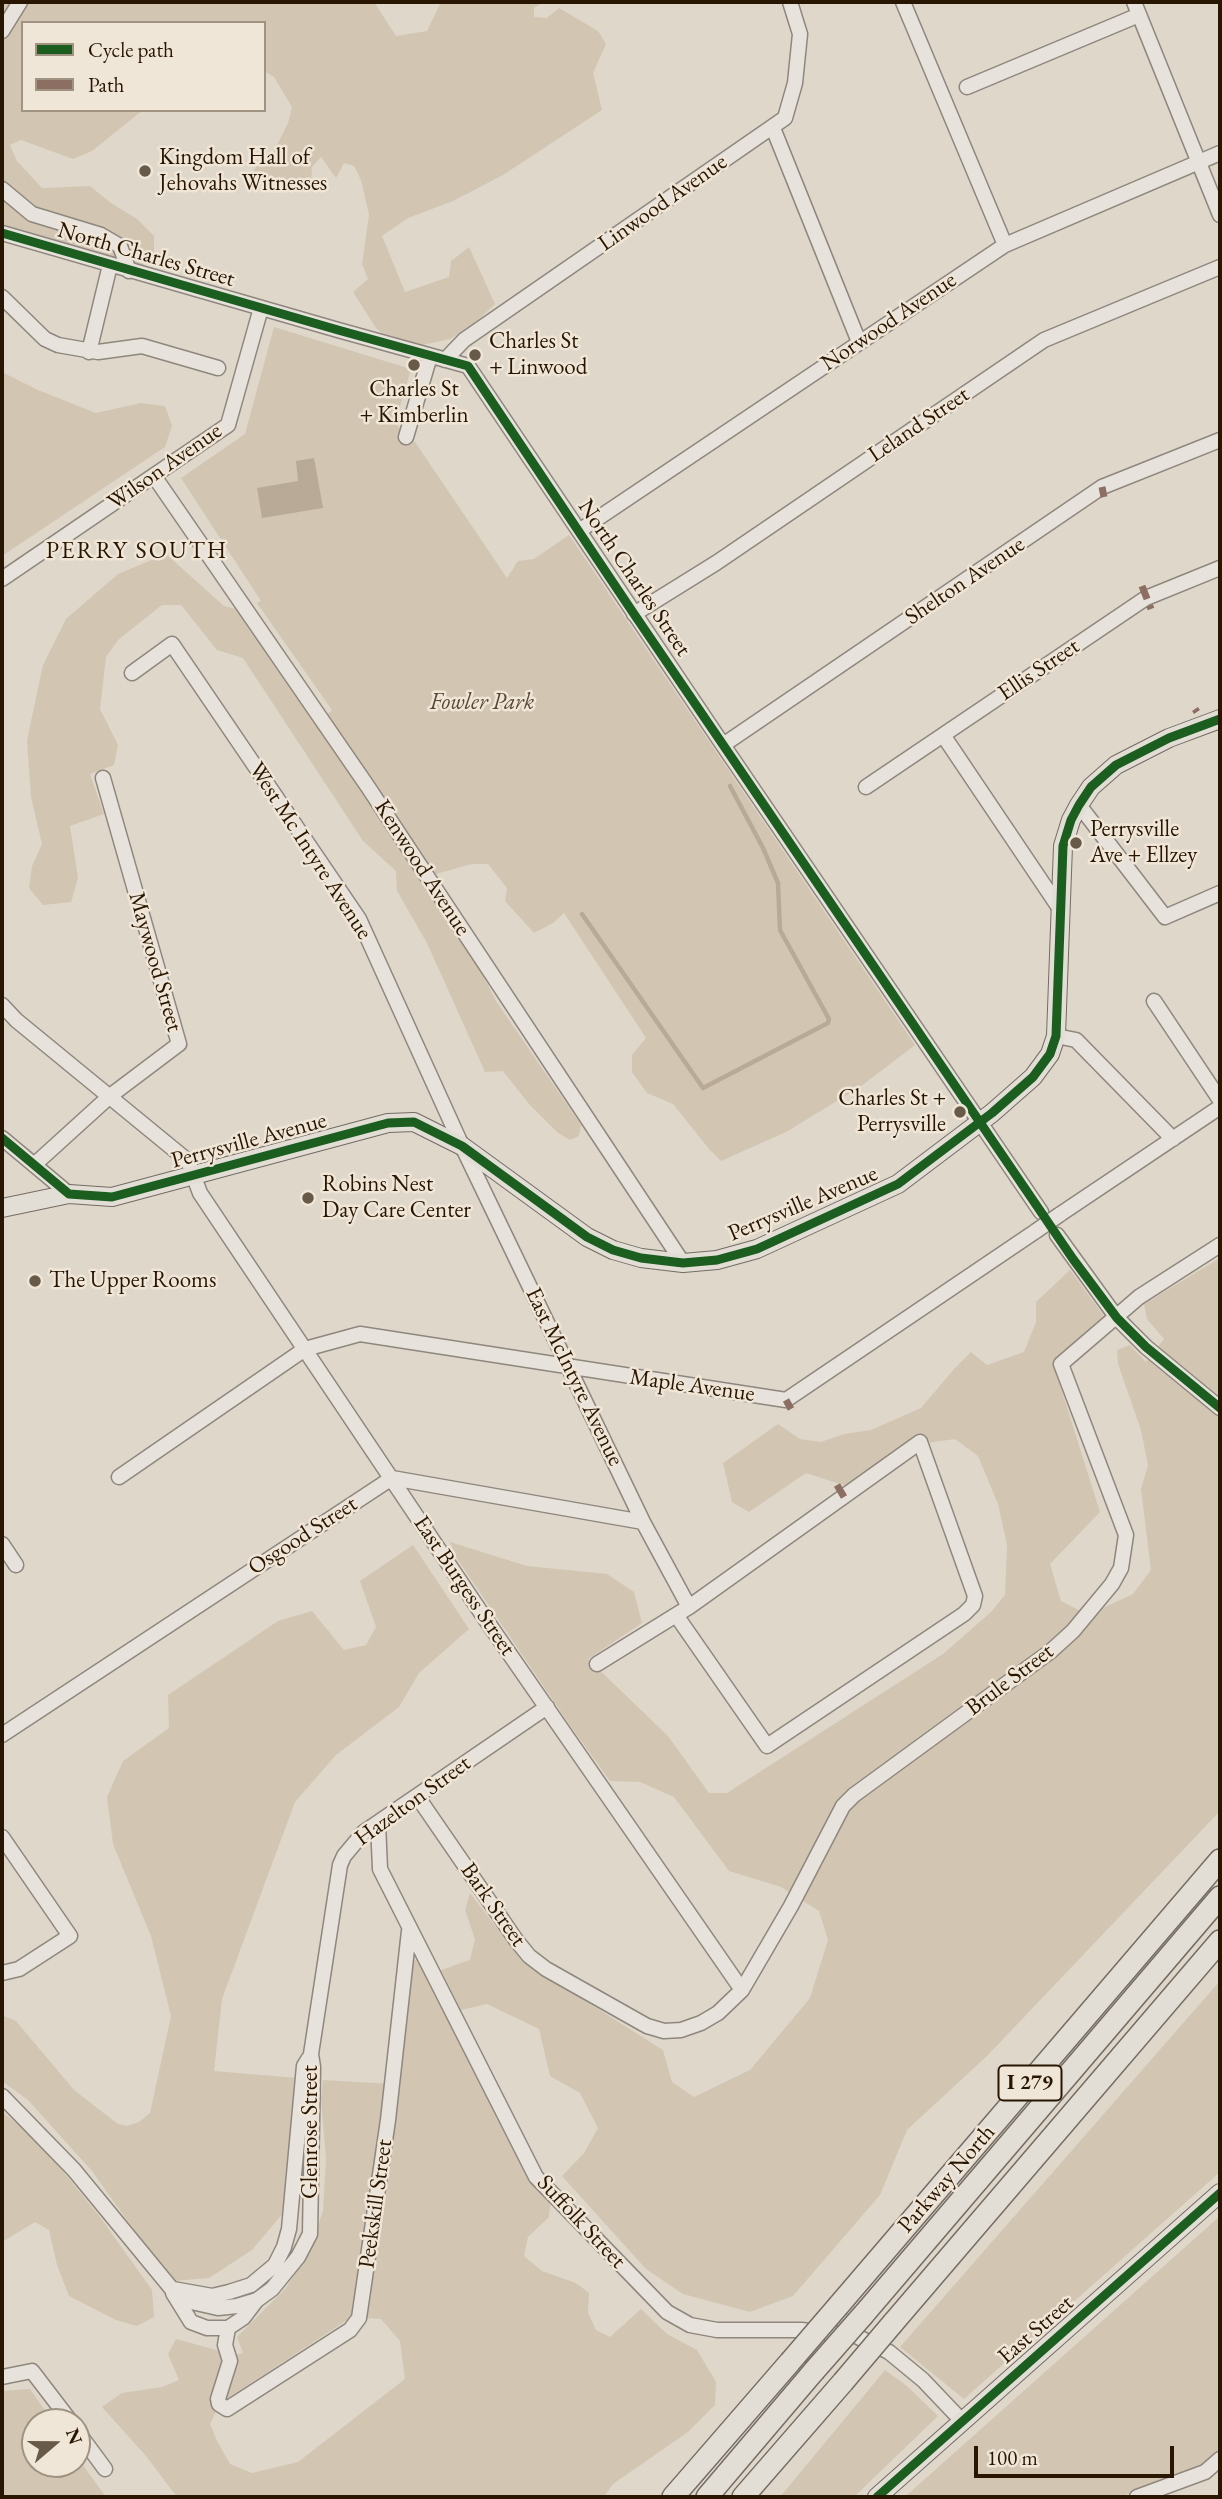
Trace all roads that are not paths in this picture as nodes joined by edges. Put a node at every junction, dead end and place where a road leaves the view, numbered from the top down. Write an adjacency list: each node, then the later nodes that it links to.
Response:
1 (20, 2): 5 (street)
2 (790, 2): 7 (street, Linwood Avenue)
3 (903, 2): 13 (street)
4 (1136, 8): 6 (street); 9 (street)
5 (2, 31)
6 (967, 87)
7 (773, 128): 19 (street); 22 (street, Linwood Avenue)
8 (1220, 153): 9 (street, Norwood Avenue)
9 (1199, 162): 11 (street); 13 (street, Norwood Avenue)
10 (2, 189): 16 (street)
11 (1220, 215)
12 (2, 233): 14 (street, North Charles Street)
13 (1005, 245): 19 (street, Norwood Avenue)
14 (110, 265): 16 (street, North Charles Street); 20 (street)
15 (1220, 267): 30 (street, Leland Street)
16 (129, 271): 18 (street, North Charles Street)
17 (2, 297): 20 (street)
18 (261, 308): 21 (street, North Charles Street); 26 (street, Wilson Avenue)
19 (859, 342): 27 (street, Norwood Avenue)
20 (89, 352): 23 (street)
21 (430, 356): 22 (street, North Charles Street); 24 (street)
22 (445, 360): 27 (street, North Charles Street)
23 (218, 368)
24 (406, 437)
25 (1220, 440): 34 (street, Shelton Avenue)
26 (153, 476): 29 (street, Wilson Avenue); 57 (street, Kenwood Avenue)
27 (579, 531): 30 (street, North Charles Street)
28 (1220, 568): 33 (street, Ellis Street)
29 (2, 579)
30 (634, 614): 34 (street, North Charles Street)
31 (132, 673): 49 (street, West Mc Intyre Avenue)
32 (1220, 719): 37 (main road, Perrysville Avenue)
33 (943, 735): 36 (street, Ellis Street); 39 (street)
34 (723, 745): 46 (street, North Charles Street)
35 (103, 778): 43 (street, Maywood Street)
36 (866, 787)
37 (1079, 805): 38 (street); 39 (main road, Perrysville Avenue)
38 (1220, 893)
39 (1060, 909): 42 (main road, Perrysville Avenue)
40 (1154, 1001): 44 (street)
41 (2, 1005): 43 (street, East Burgess Street)
42 (1056, 1035): 46 (main road, Perrysville Avenue); 48 (street)
43 (110, 1096): 50 (street, Maywood Street); 51 (street, East Burgess Street)
44 (1220, 1100)
45 (1220, 1107): 48 (street, Maple Avenue)
46 (981, 1121): 54 (street, North Charles Street); 57 (main road, Perrysville Avenue)
47 (2, 1138): 50 (street)
48 (1173, 1139): 60 (street, Maple Avenue, bridge)
49 (462, 1146): 51 (main road, Perrysville Avenue); 57 (main road, Perrysville Avenue); 60 (street, East McIntyre Avenue)
50 (34, 1165): 52 (street)
51 (194, 1177): 52 (main road, Perrysville Avenue); 59 (street, East Burgess Street)
52 (69, 1194): 53 (main road, Perrysville Avenue)
53 (2, 1208)
54 (1041, 1212)
55 (1057, 1235): 58 (street)
56 (1220, 1245): 58 (street)
57 (683, 1263)
58 (1117, 1318): 61 (street); 80 (street, Brule Street)
59 (305, 1349): 60 (street, Maple Avenue); 62 (street, Maple Avenue); 63 (street, East Burgess Street)
60 (571, 1368): 64 (street, East McIntyre Avenue)
61 (1220, 1408)
62 (119, 1477)
63 (392, 1478): 64 (street); 70 (street, East Burgess Street); 71 (street, Osgood Street)
64 (643, 1522): 67 (street, East McIntyre Avenue)
65 (2, 1544): 66 (street)
66 (16, 1565)
67 (689, 1607): 68 (street); 68 (street)
68 (676, 1615): 69 (street)
69 (597, 1664)
70 (547, 1707): 72 (street, Hazelton Street); 80 (street, East Burgess Street)
71 (2, 1735)
72 (417, 1796): 73 (street, Hazelton Street); 81 (street, Bark Street)
73 (378, 1823): 77 (street, Suffolk Street); 82 (street, Hazelton Street)
74 (2, 1837): 79 (street)
75 (1220, 1860): 94 (highway, Parkway North / I 279, bridge)
76 (1220, 1897): 95 (highway, bridge)
77 (409, 1929): 87 (street, Peekskill Street); 90 (street, Suffolk Street)
78 (1220, 1941): 96 (highway, I 279, bridge)
79 (2, 1973)
80 (742, 1990): 81 (street, Brule Street)
81 (664, 2031)
82 (312, 2054): 85 (street, Glenrose Street); 86 (street, Glenrose Street)
83 (2, 2096): 85 (street, Glenrose Street)
84 (1220, 2193): 90 (main road, East Street)
85 (171, 2288): 86 (street, Glenrose Street); 87 (street)
86 (257, 2300): 87 (street)
87 (228, 2328)
88 (2, 2377): 89 (street)
89 (60, 2408)
90 (962, 2421): 97 (main road, East Street)
91 (91, 2451): 93 (street)
92 (1220, 2459): 98 (street)
93 (104, 2469)
94 (673, 2497)
95 (707, 2497)
96 (743, 2497)
97 (877, 2497)
98 (1137, 2497)

